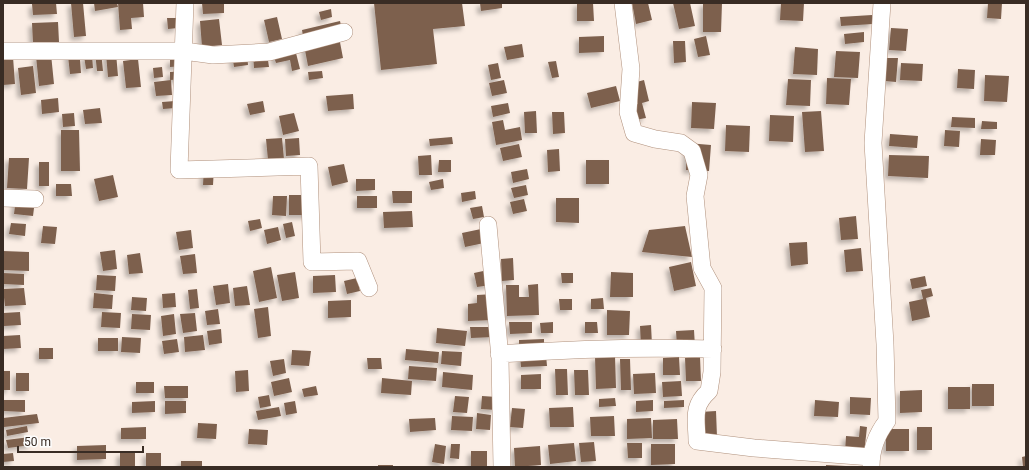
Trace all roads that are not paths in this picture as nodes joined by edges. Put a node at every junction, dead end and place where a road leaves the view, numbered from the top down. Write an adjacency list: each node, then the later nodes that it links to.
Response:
1 (185, 3): 6 (street)
2 (623, 3): 11 (street)
3 (882, 3): 13 (street)
4 (344, 32): 6 (street)
5 (3, 51): 6 (street)
6 (184, 51): 10 (street)
7 (3, 198): 8 (street)
8 (35, 199)
9 (488, 226): 12 (street)
10 (369, 288)
11 (712, 349): 12 (street); 13 (street)
12 (499, 354): 14 (street)
13 (871, 462)
14 (502, 467)

